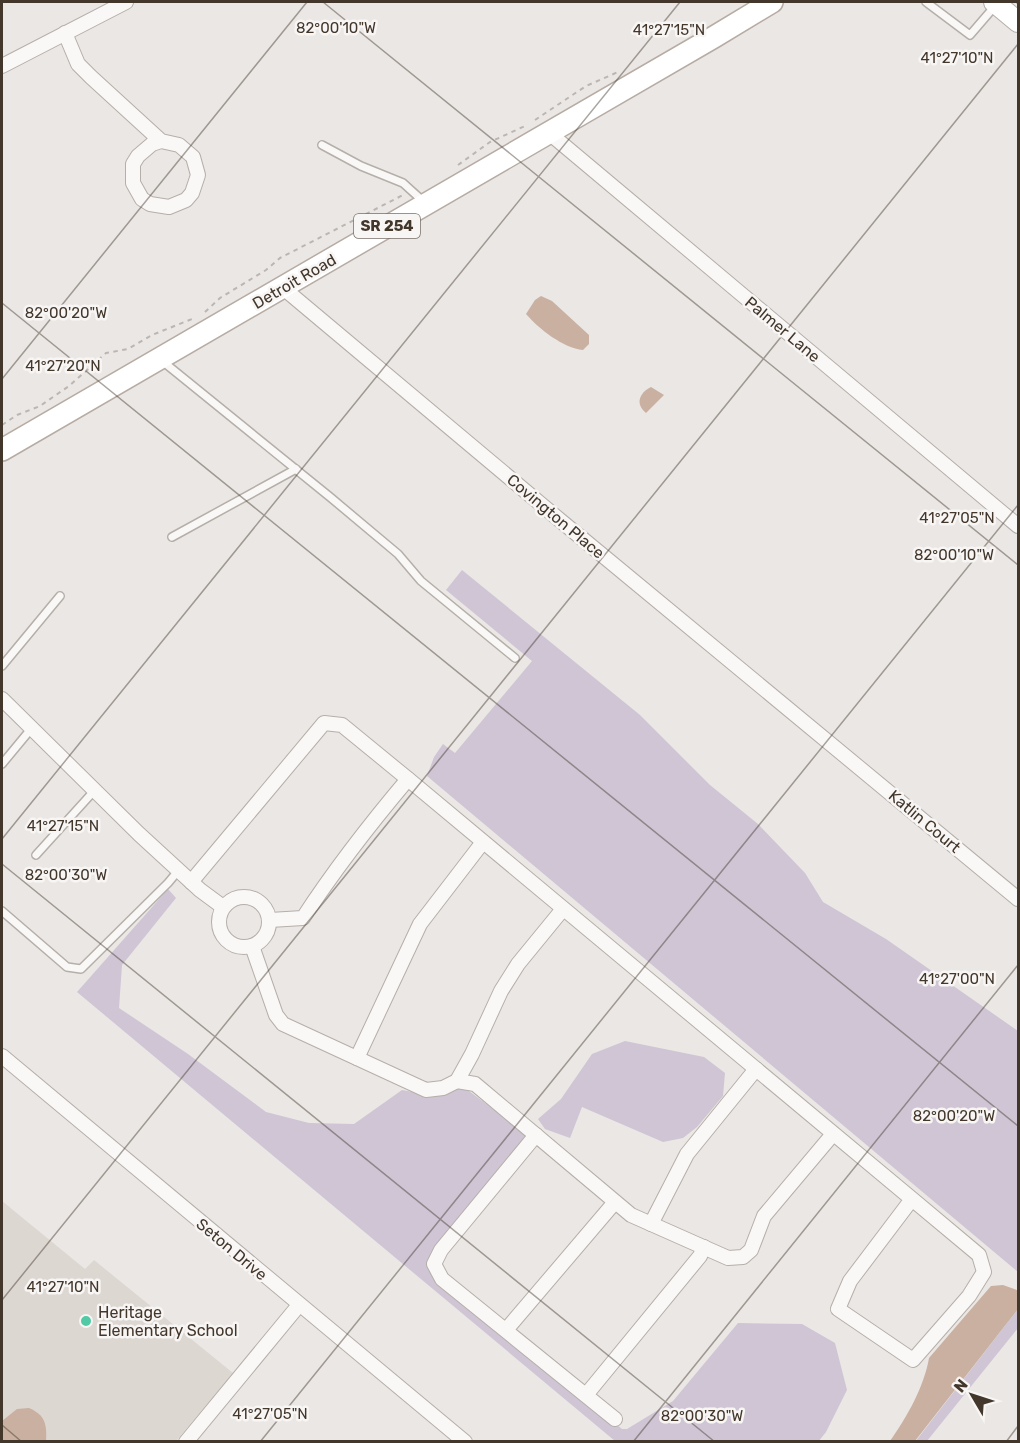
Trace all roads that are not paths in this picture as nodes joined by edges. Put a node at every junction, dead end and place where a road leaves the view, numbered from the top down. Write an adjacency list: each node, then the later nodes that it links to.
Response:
1 (126, 2): 6 (street)
2 (772, 2): 8 (main road, Detroit Road / SR 254)
3 (926, 2): 4 (lane)
4 (995, 3): 5 (street)
5 (1018, 22)
6 (65, 33): 7 (street); 9 (street)
7 (2, 66)
8 (541, 126): 11 (main road, Detroit Road / SR 254); 16 (street, Palmer Lane)
9 (161, 141): 9 (street)
10 (322, 145): 11 (lane)
11 (419, 197): 12 (main road, Detroit Road / SR 254)
12 (282, 287): 13 (main road, Detroit Road / SR 254); 23 (street, Covington Place)
13 (159, 358): 14 (main road, Detroit Road / SR 254); 15 (lane)
14 (2, 450)
15 (296, 469): 17 (lane); 19 (lane)
16 (1018, 526)
17 (172, 537)
18 (60, 596): 20 (lane)
19 (515, 658)
20 (2, 666)
21 (2, 699): 22 (street)
22 (31, 729): 24 (lane); 26 (street)
23 (831, 743): 31 (street, Katlin Court)
24 (2, 764)
25 (408, 779): 27 (street); 30 (street); 35 (street)
26 (94, 791): 28 (lane); 29 (street)
27 (483, 842): 33 (street); 38 (street)
28 (36, 855)
29 (178, 870): 30 (street); 34 (lane)
30 (191, 882): 32 (street)
31 (1018, 898)
32 (223, 907): 35 (street); 36 (street)
33 (563, 909): 39 (street); 40 (street)
34 (2, 911)
35 (270, 920): 36 (street)
36 (252, 946): 38 (street)
37 (2, 1056): 47 (street, Seton Drive)
38 (357, 1058): 40 (street)
39 (756, 1069): 41 (street); 45 (street)
40 (458, 1081): 42 (street)
41 (833, 1134): 43 (street); 46 (street)
42 (536, 1135): 44 (street); 48 (street)
43 (912, 1199): 43 (street)
44 (615, 1202): 45 (street); 48 (street)
45 (651, 1224): 46 (street)
46 (704, 1247): 49 (street)
47 (299, 1305): 51 (street); 52 (street, Seton Drive)
48 (506, 1330): 49 (street)
49 (586, 1395): 50 (street)
50 (615, 1419)
51 (186, 1442)
52 (465, 1442)

